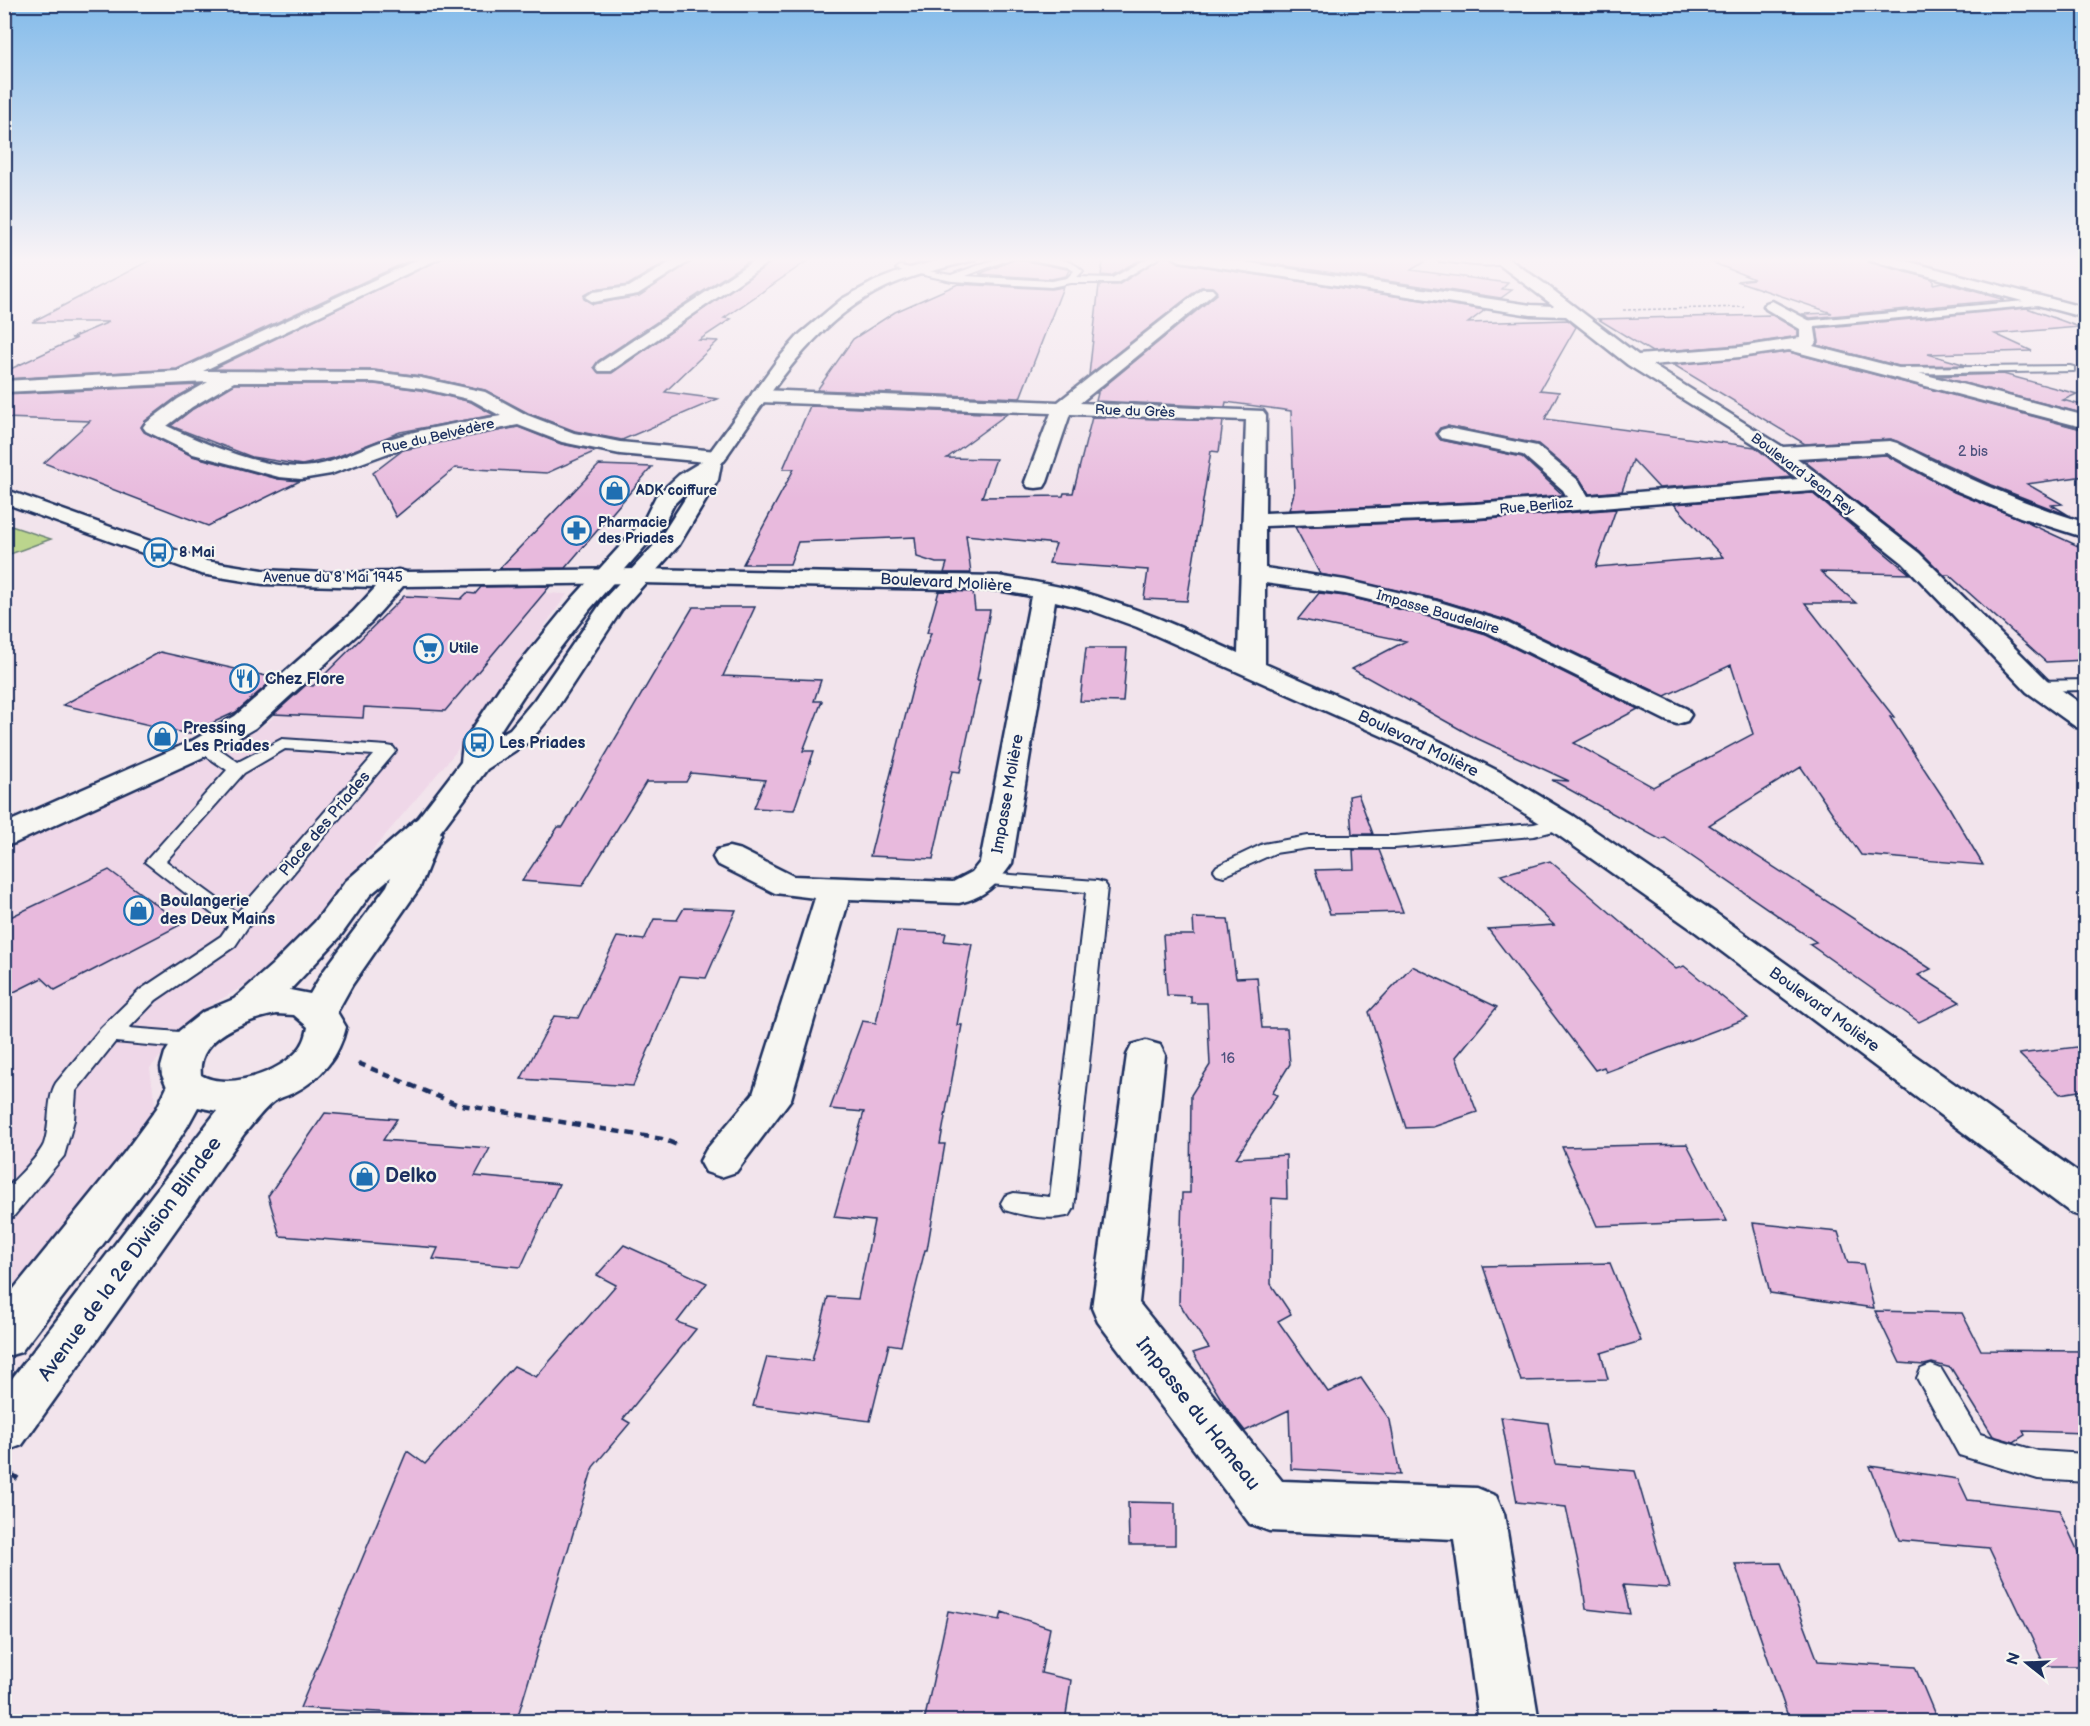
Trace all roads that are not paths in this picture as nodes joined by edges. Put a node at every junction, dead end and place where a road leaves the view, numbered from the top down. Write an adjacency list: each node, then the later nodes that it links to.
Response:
1 (261, 338): 12 (street)
2 (649, 338): 9 (street)
3 (807, 338): 15 (street)
4 (1150, 338): 16 (street)
5 (1604, 338): 8 (street, Boulevard Jean Rey)
6 (1809, 338): 7 (street)
7 (1792, 345): 8 (street); 11 (street)
8 (1634, 361): 20 (street, Boulevard Jean Rey)
9 (605, 367)
10 (2070, 369): 11 (lane)
11 (1892, 371): 18 (street)
12 (178, 376): 13 (street); 14 (street)
13 (231, 376): 17 (street); 22 (street, Rue du Belvédère)
14 (4, 387)
15 (760, 396): 16 (street, Rue du Grès); 21 (street)
16 (1062, 408): 23 (street); 28 (street, Rue du Grès)
17 (520, 418): 21 (street); 22 (street, Rue du Belvédère)
18 (2085, 422)
19 (1448, 434): 27 (street)
20 (1778, 453): 24 (street, Boulevard Jean Rey); 29 (street)
21 (714, 461): 31 (street); 32 (street)
22 (324, 470): 25 (street)
23 (1036, 482)
24 (1817, 484): 27 (street, Rue Berlioz); 37 (street, Boulevard Jean Rey)
25 (318, 491)
26 (4, 495): 33 (street, Avenue du 8 Mai 1945)
27 (1581, 502): 28 (street, Rue Berlioz)
28 (1254, 520): 30 (street, Rue du Grès)
29 (2085, 531)
30 (1253, 574): 35 (street, Rue du Grès); 38 (street, Impasse Baudelaire)
31 (608, 575): 32 (street, Avenue du 8 Mai 1945); 33 (street, Avenue du 8 Mai 1945); 43 (street)
32 (640, 576): 34 (street, Boulevard Molière); 43 (street)
33 (398, 577): 42 (street)
34 (1044, 591): 35 (street, Boulevard Molière); 50 (street, Impasse Molière)
35 (1251, 669): 45 (street, Boulevard Molière)
36 (2085, 685): 37 (lane)
37 (2037, 686): 39 (street, Boulevard Jean Rey)
38 (1677, 715)
39 (2085, 721)
40 (2085, 731): 41 (street)
41 (2085, 740)
42 (202, 747): 44 (lane); 47 (street)
43 (476, 763): 46 (street)
44 (238, 770): 52 (lane, Place des Priades); 52 (lane, Place des Priades)
45 (1562, 823): 49 (lane); 61 (street, Boulevard Molière)
46 (429, 825): 53 (street); 54 (street)
47 (4, 836)
48 (729, 857): 51 (street)
49 (1224, 870)
50 (984, 879): 51 (street); 62 (lane)
51 (835, 888): 60 (street)
52 (239, 924): 55 (lane)
53 (248, 1007): 54 (street); 56 (street)
54 (320, 1030): 59 (street)
55 (109, 1034): 56 (lane); 63 (lane)
56 (192, 1041): 58 (street)
57 (1146, 1055): 68 (street, Impasse du Hameau)
58 (187, 1087): 59 (street); 64 (street)
59 (259, 1091): 66 (street, Avenue de la 2e Division Blindee)
60 (721, 1161)
61 (2085, 1201)
62 (1014, 1203)
63 (4, 1210)
64 (4, 1337)
65 (1931, 1378): 67 (lane)
66 (4, 1429)
67 (2085, 1468)
68 (1509, 1722)

